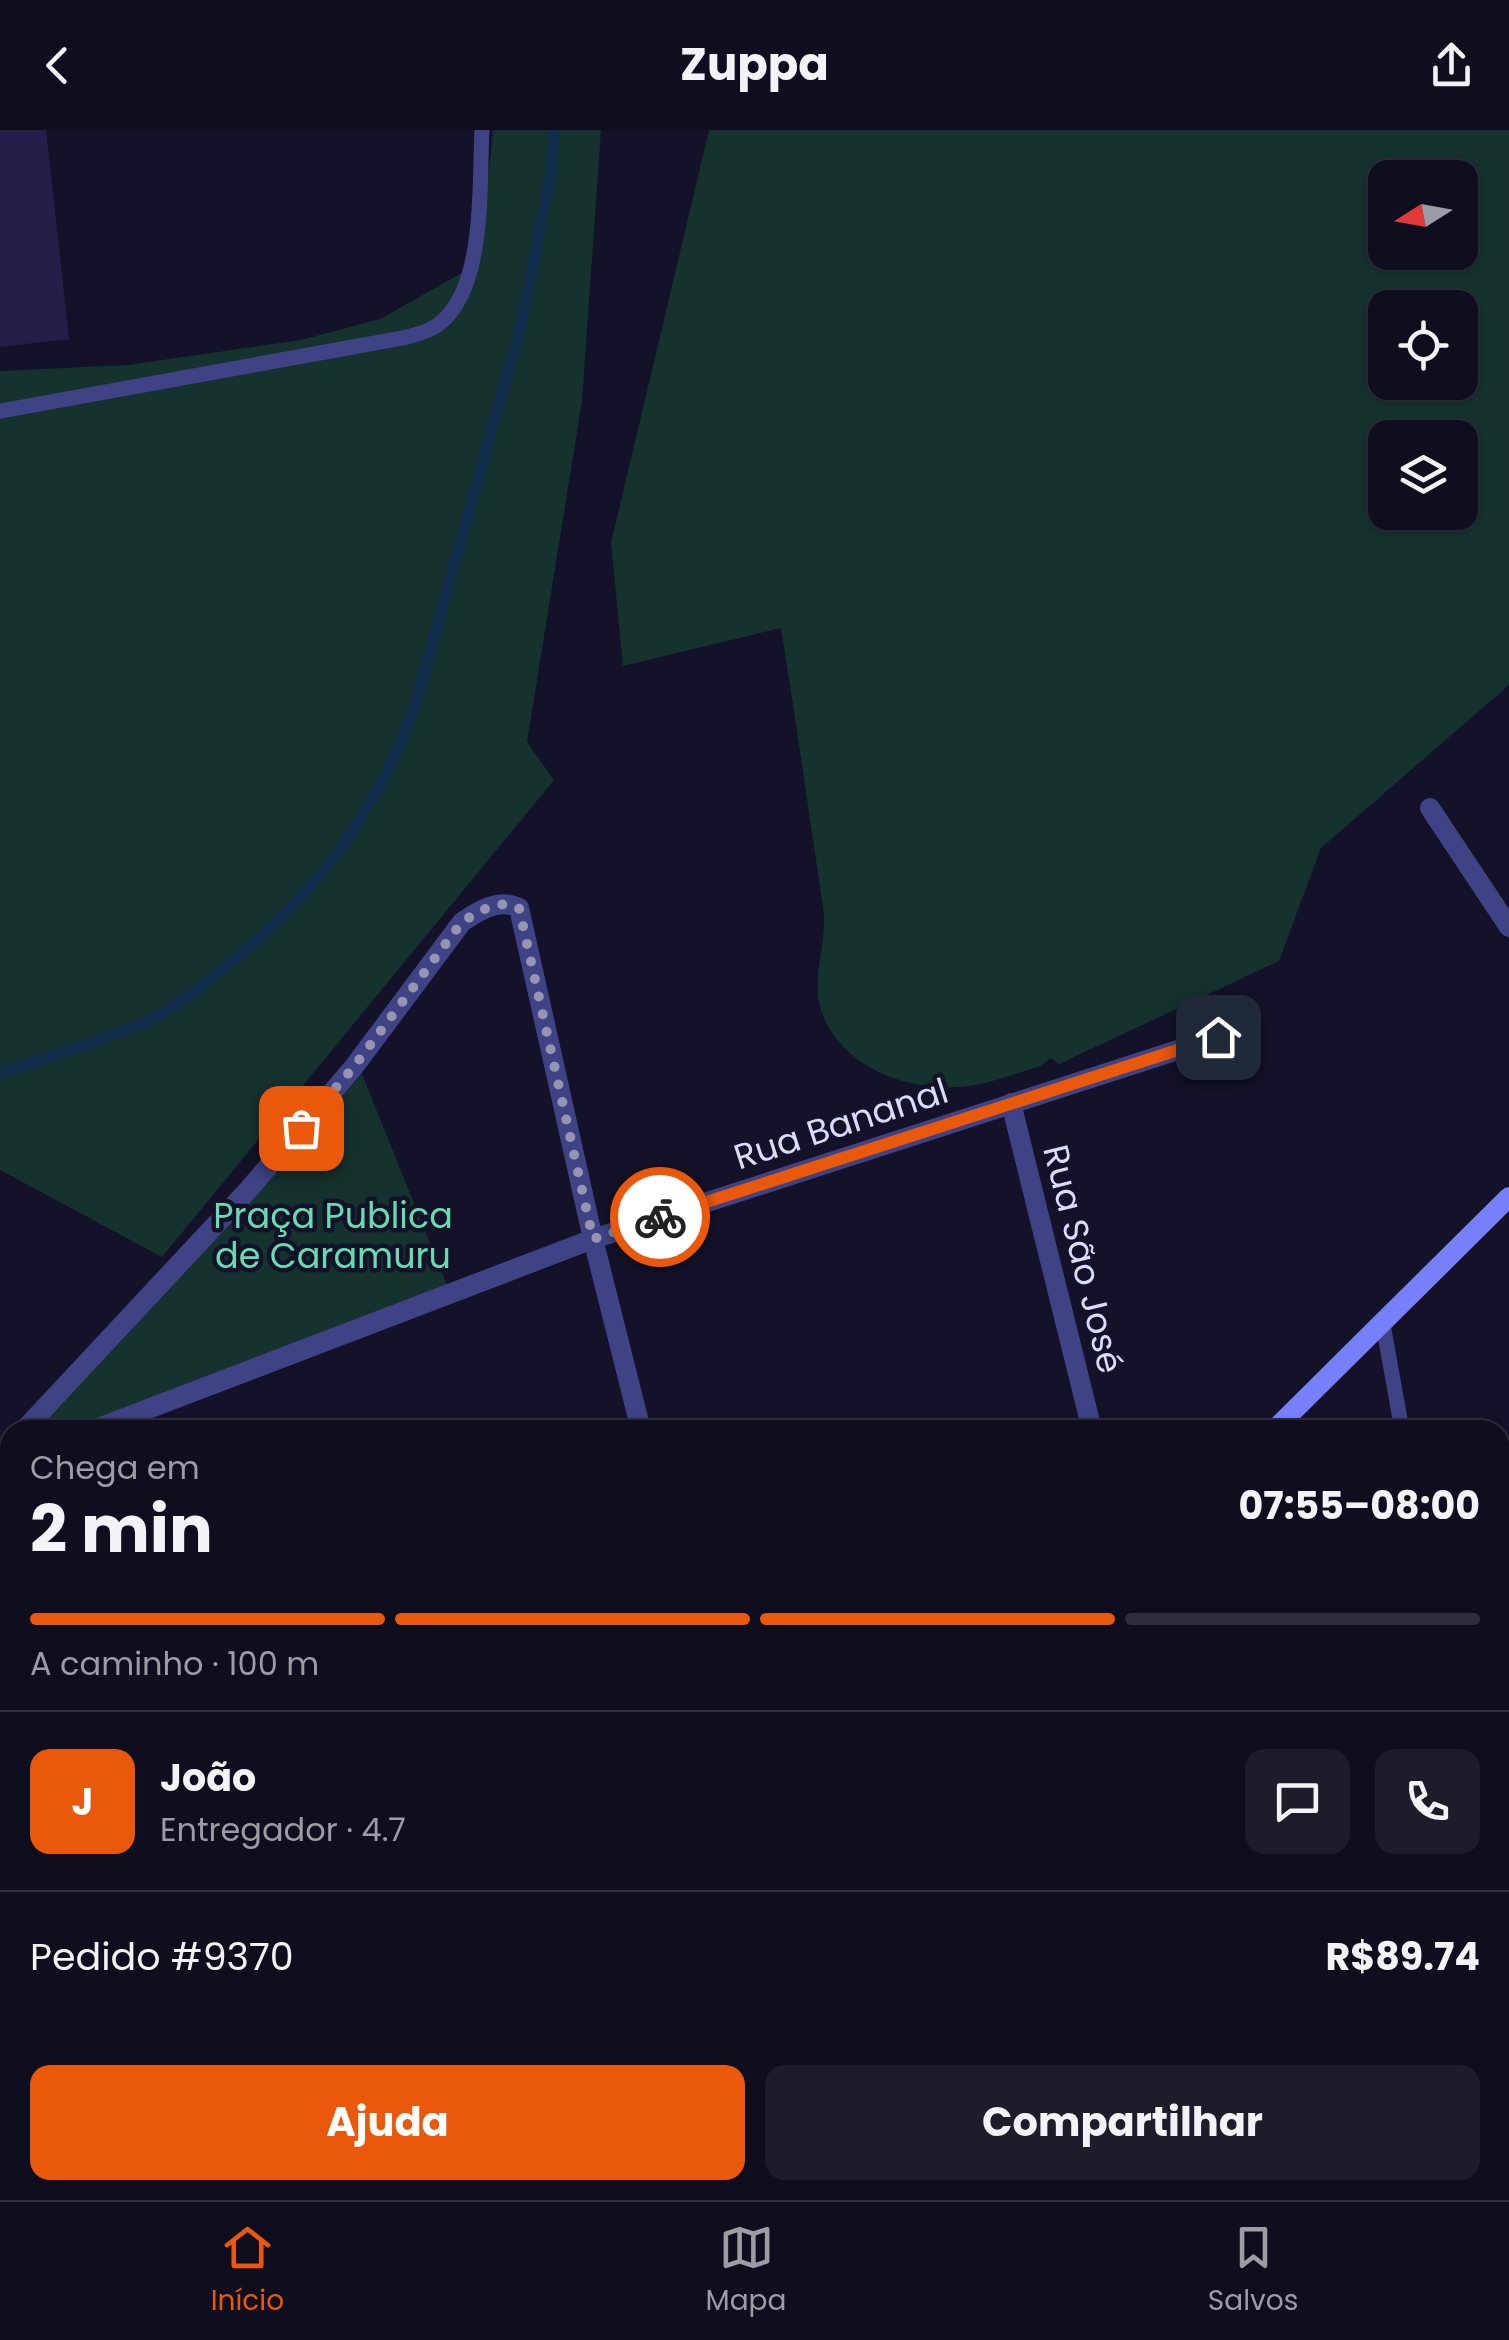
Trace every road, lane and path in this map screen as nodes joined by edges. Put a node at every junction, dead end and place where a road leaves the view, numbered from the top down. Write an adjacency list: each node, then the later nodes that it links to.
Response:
1 (482, 130): 2 (lane)
2 (0, 411)
3 (1430, 808): 4 (street)
4 (1509, 927)
5 (1218, 1037): 6 (street, Rua Bananal)
6 (1011, 1103): 8 (street, Rua Bananal); 13 (street, Rua São José)
7 (1509, 1197): 9 (street)
8 (593, 1239): 10 (street); 11 (street, Rua Bananal); 12 (street)
9 (1383, 1324): 14 (street); 15 (lane)
10 (33, 1420)
11 (119, 1420)
12 (638, 1420)
13 (1090, 1420)
14 (1284, 1420)
15 (1400, 1420)

